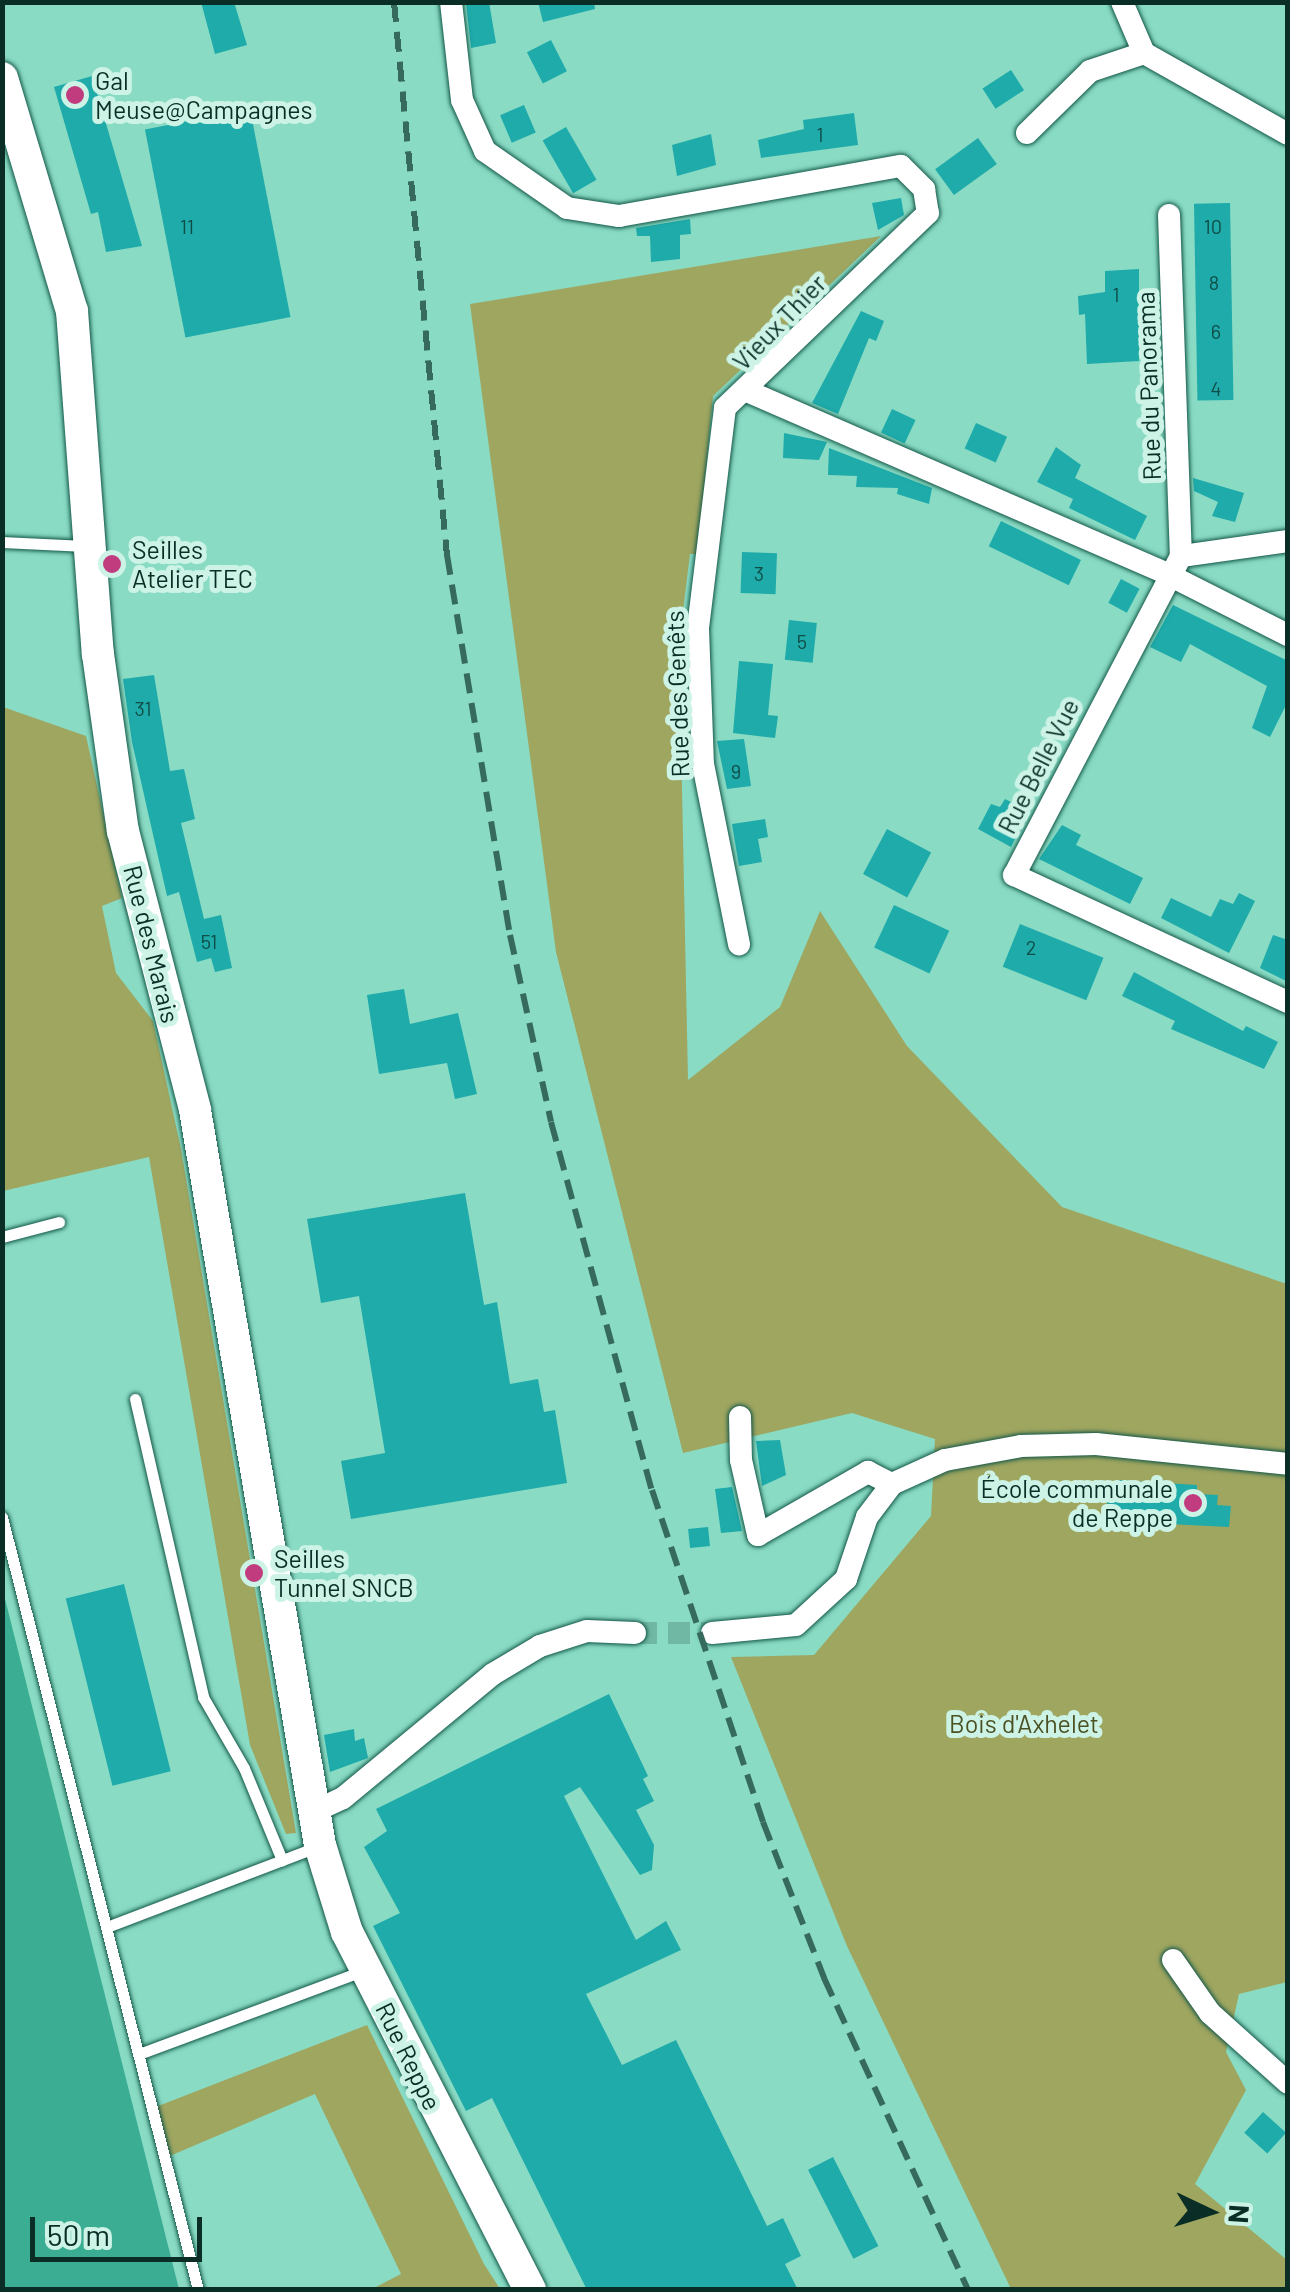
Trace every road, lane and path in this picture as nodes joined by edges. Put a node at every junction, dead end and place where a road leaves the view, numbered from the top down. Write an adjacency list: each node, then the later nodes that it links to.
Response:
1 (451, 2): 8 (street, Vieux Thier)
2 (1122, 2): 3 (street)
3 (1144, 54): 5 (street); 6 (street)
4 (2, 78): 11 (main road, Rue des Marais)
5 (1027, 133)
6 (1288, 134)
7 (1169, 215): 12 (street, Rue du Panorama)
8 (747, 391): 12 (street, Vieux Thier); 14 (street, Rue des Genêts)
9 (1288, 541): 12 (street)
10 (2, 542): 11 (lane)
11 (89, 546): 25 (main road, Rue des Marais)
12 (1174, 565): 13 (street, Vieux Thier); 15 (street, Rue Belle Vue)
13 (1288, 635)
14 (740, 944)
15 (1288, 1002)
16 (59, 1222): 17 (lane)
17 (2, 1237)
18 (135, 1399): 27 (lane)
19 (740, 1417): 21 (street)
20 (1288, 1464): 21 (street)
21 (892, 1484): 24 (street)
22 (2, 1517): 28 (lane)
23 (636, 1633): 25 (street)
24 (712, 1633)
25 (313, 1812): 26 (main road, Rue Reppe)
26 (320, 1845): 27 (lane); 30 (main road, Rue Reppe)
27 (282, 1860): 28 (lane)
28 (106, 1927): 31 (lane)
29 (1172, 1960): 32 (street)
30 (366, 1969): 31 (lane); 34 (main road, Rue Reppe)
31 (139, 2054): 33 (lane)
32 (1288, 2082)
33 (198, 2290)
34 (530, 2290)

